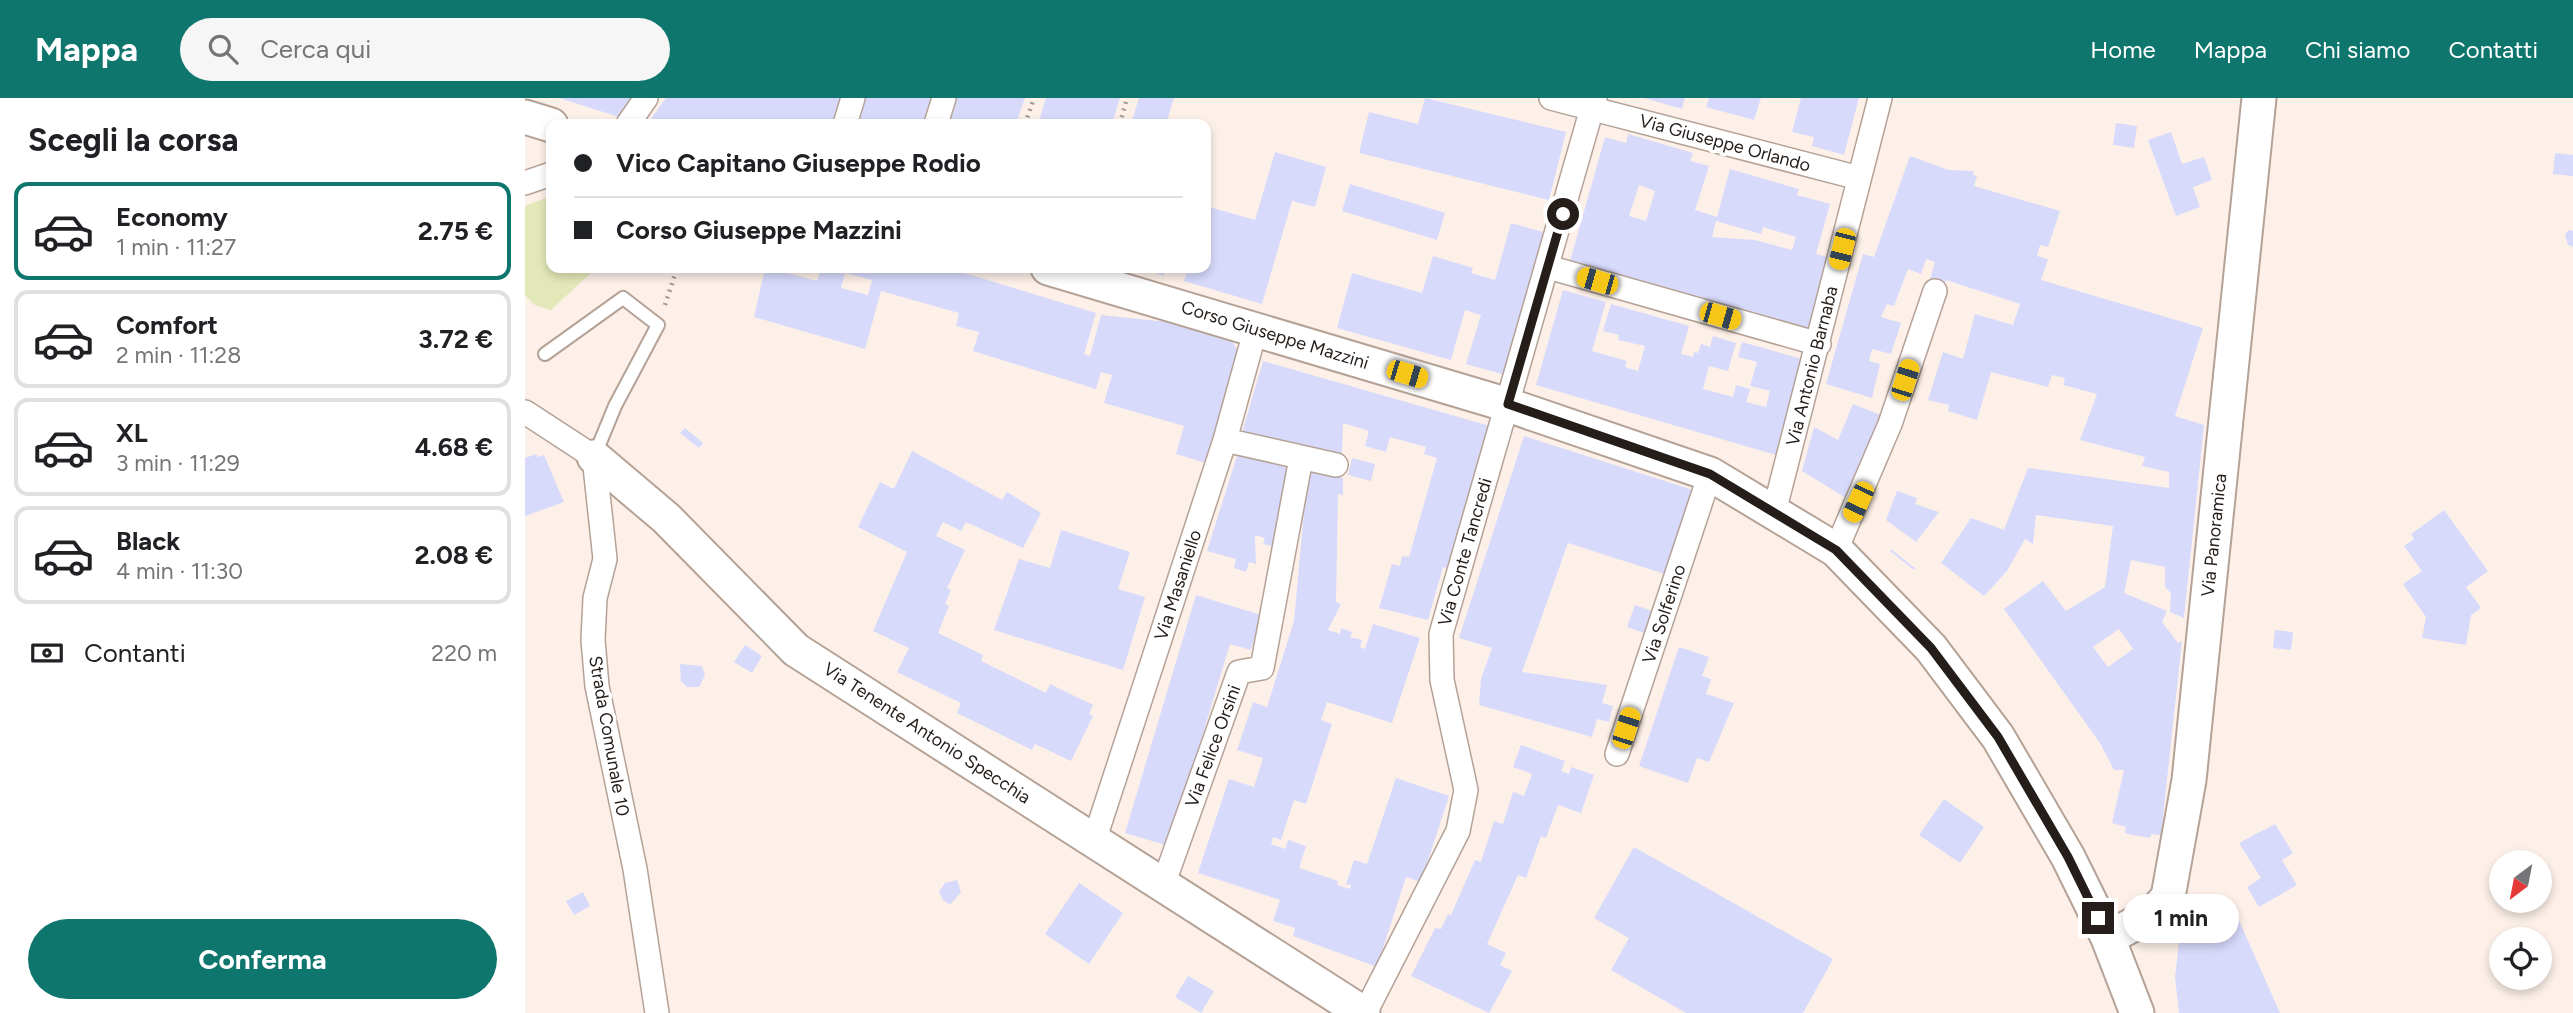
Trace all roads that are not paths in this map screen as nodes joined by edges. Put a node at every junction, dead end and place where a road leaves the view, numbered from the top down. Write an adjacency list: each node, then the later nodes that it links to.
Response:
1 (646, 98): 9 (street)
2 (853, 98): 10 (street)
3 (944, 98): 11 (street)
4 (1551, 98): 7 (street, Via Giuseppe Orlando)
5 (1879, 98): 14 (street, Via Antonio Barnaba)
6 (2259, 98): 34 (street, Via Panoramica)
7 (1594, 103): 14 (street, Via Giuseppe Orlando); 16 (street, Via Conte Tancredi)
8 (525, 117): 12 (street)
9 (631, 119)
10 (847, 119)
11 (938, 119)
12 (546, 123)
13 (546, 176): 15 (street)
14 (1859, 178): 20 (street, Via Antonio Barnaba)
15 (525, 183)
16 (1548, 267): 20 (street); 22 (street, Via Conte Tancredi)
17 (1065, 273): 19 (street, Corso Giuseppe Mazzini)
18 (1935, 291): 30 (street)
19 (1256, 328): 22 (street, Corso Giuseppe Mazzini); 24 (street, Via Masaniello)
20 (1819, 344): 29 (street, Via Antonio Barnaba)
21 (545, 354): 25 (lane)
22 (1508, 404): 28 (street, Corso Giuseppe Mazzini); 36 (street, Via Conte Tancredi)
23 (525, 412): 25 (street, Via Tenente Antonio Specchia)
24 (1225, 440): 26 (street); 32 (street, Via Masaniello)
25 (594, 457): 32 (street, Via Tenente Antonio Specchia); 35 (street, Strada Comunale 10)
26 (1301, 457): 27 (street); 33 (street, Via Felice Orsini)
27 (1336, 465)
28 (1710, 474): 29 (street, Corso Giuseppe Mazzini); 31 (street, Via Solferino)
29 (1774, 512): 30 (street, Corso Giuseppe Mazzini)
30 (1836, 550): 34 (street, Corso Giuseppe Mazzini)
31 (1617, 754)
32 (1094, 841): 33 (street, Via Tenente Antonio Specchia)
33 (1163, 885): 36 (street, Via Tenente Antonio Specchia)
34 (2108, 938): 37 (street, Corso Giuseppe Mazzini)
35 (657, 1013)
36 (1364, 1013)
37 (2137, 1013)

